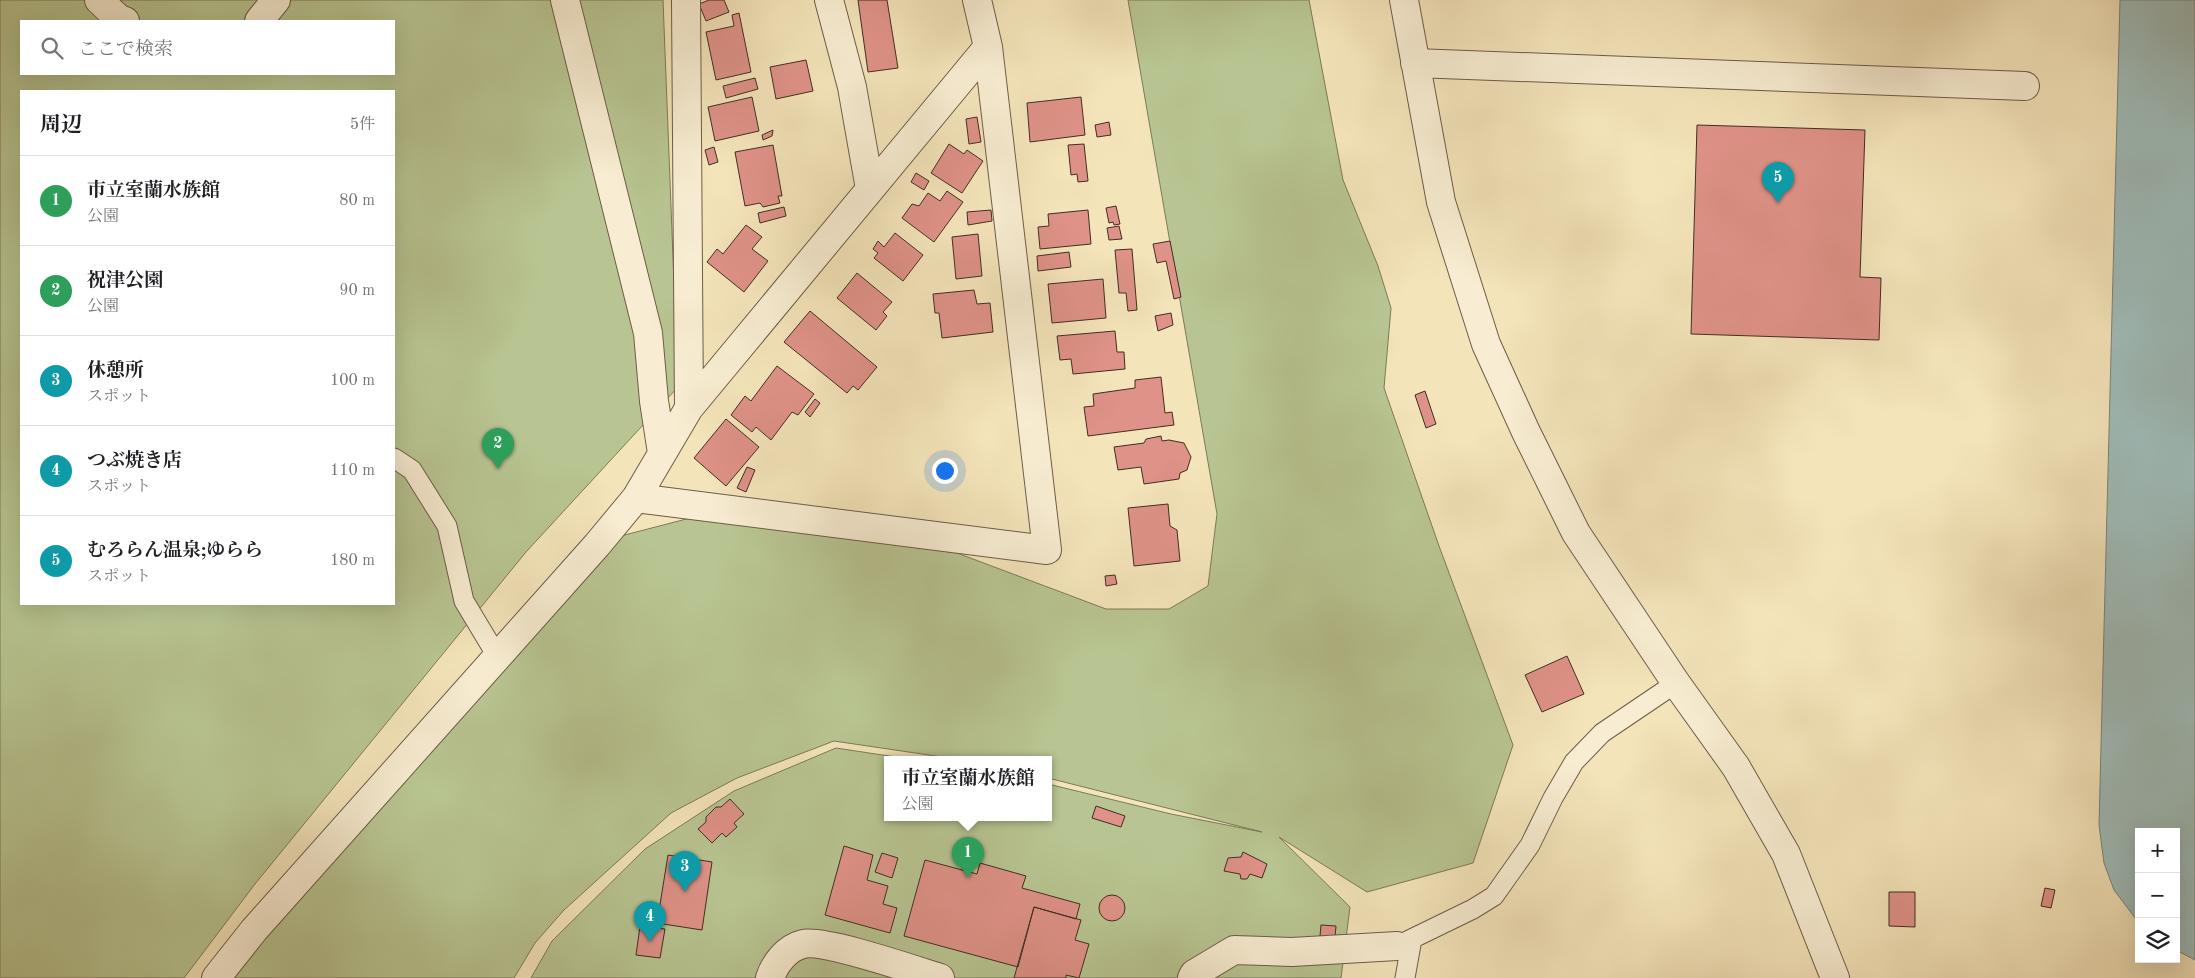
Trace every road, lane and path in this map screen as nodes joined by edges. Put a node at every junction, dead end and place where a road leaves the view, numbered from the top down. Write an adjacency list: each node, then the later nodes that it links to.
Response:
1 (99, 0): 8 (street)
2 (276, 0): 9 (street)
3 (565, 0): 15 (street)
4 (686, 0): 14 (street)
5 (829, 0): 13 (street)
6 (977, 0): 10 (street)
7 (1404, 0): 11 (street)
8 (122, 20)
9 (260, 20)
10 (988, 47): 13 (street); 17 (street)
11 (1415, 63): 12 (street); 19 (street)
12 (2025, 86)
13 (870, 189): 14 (street)
14 (689, 408): 15 (street)
15 (662, 453): 17 (street)
16 (395, 459): 18 (lane)
17 (636, 498): 18 (street)
18 (497, 656): 21 (street)
19 (1676, 683): 20 (lane); 26 (street)
20 (1405, 942): 24 (street); 25 (lane)
21 (216, 978)
22 (770, 978): 23 (street)
23 (940, 978)
24 (1192, 978)
25 (1405, 978)
26 (1835, 978)

